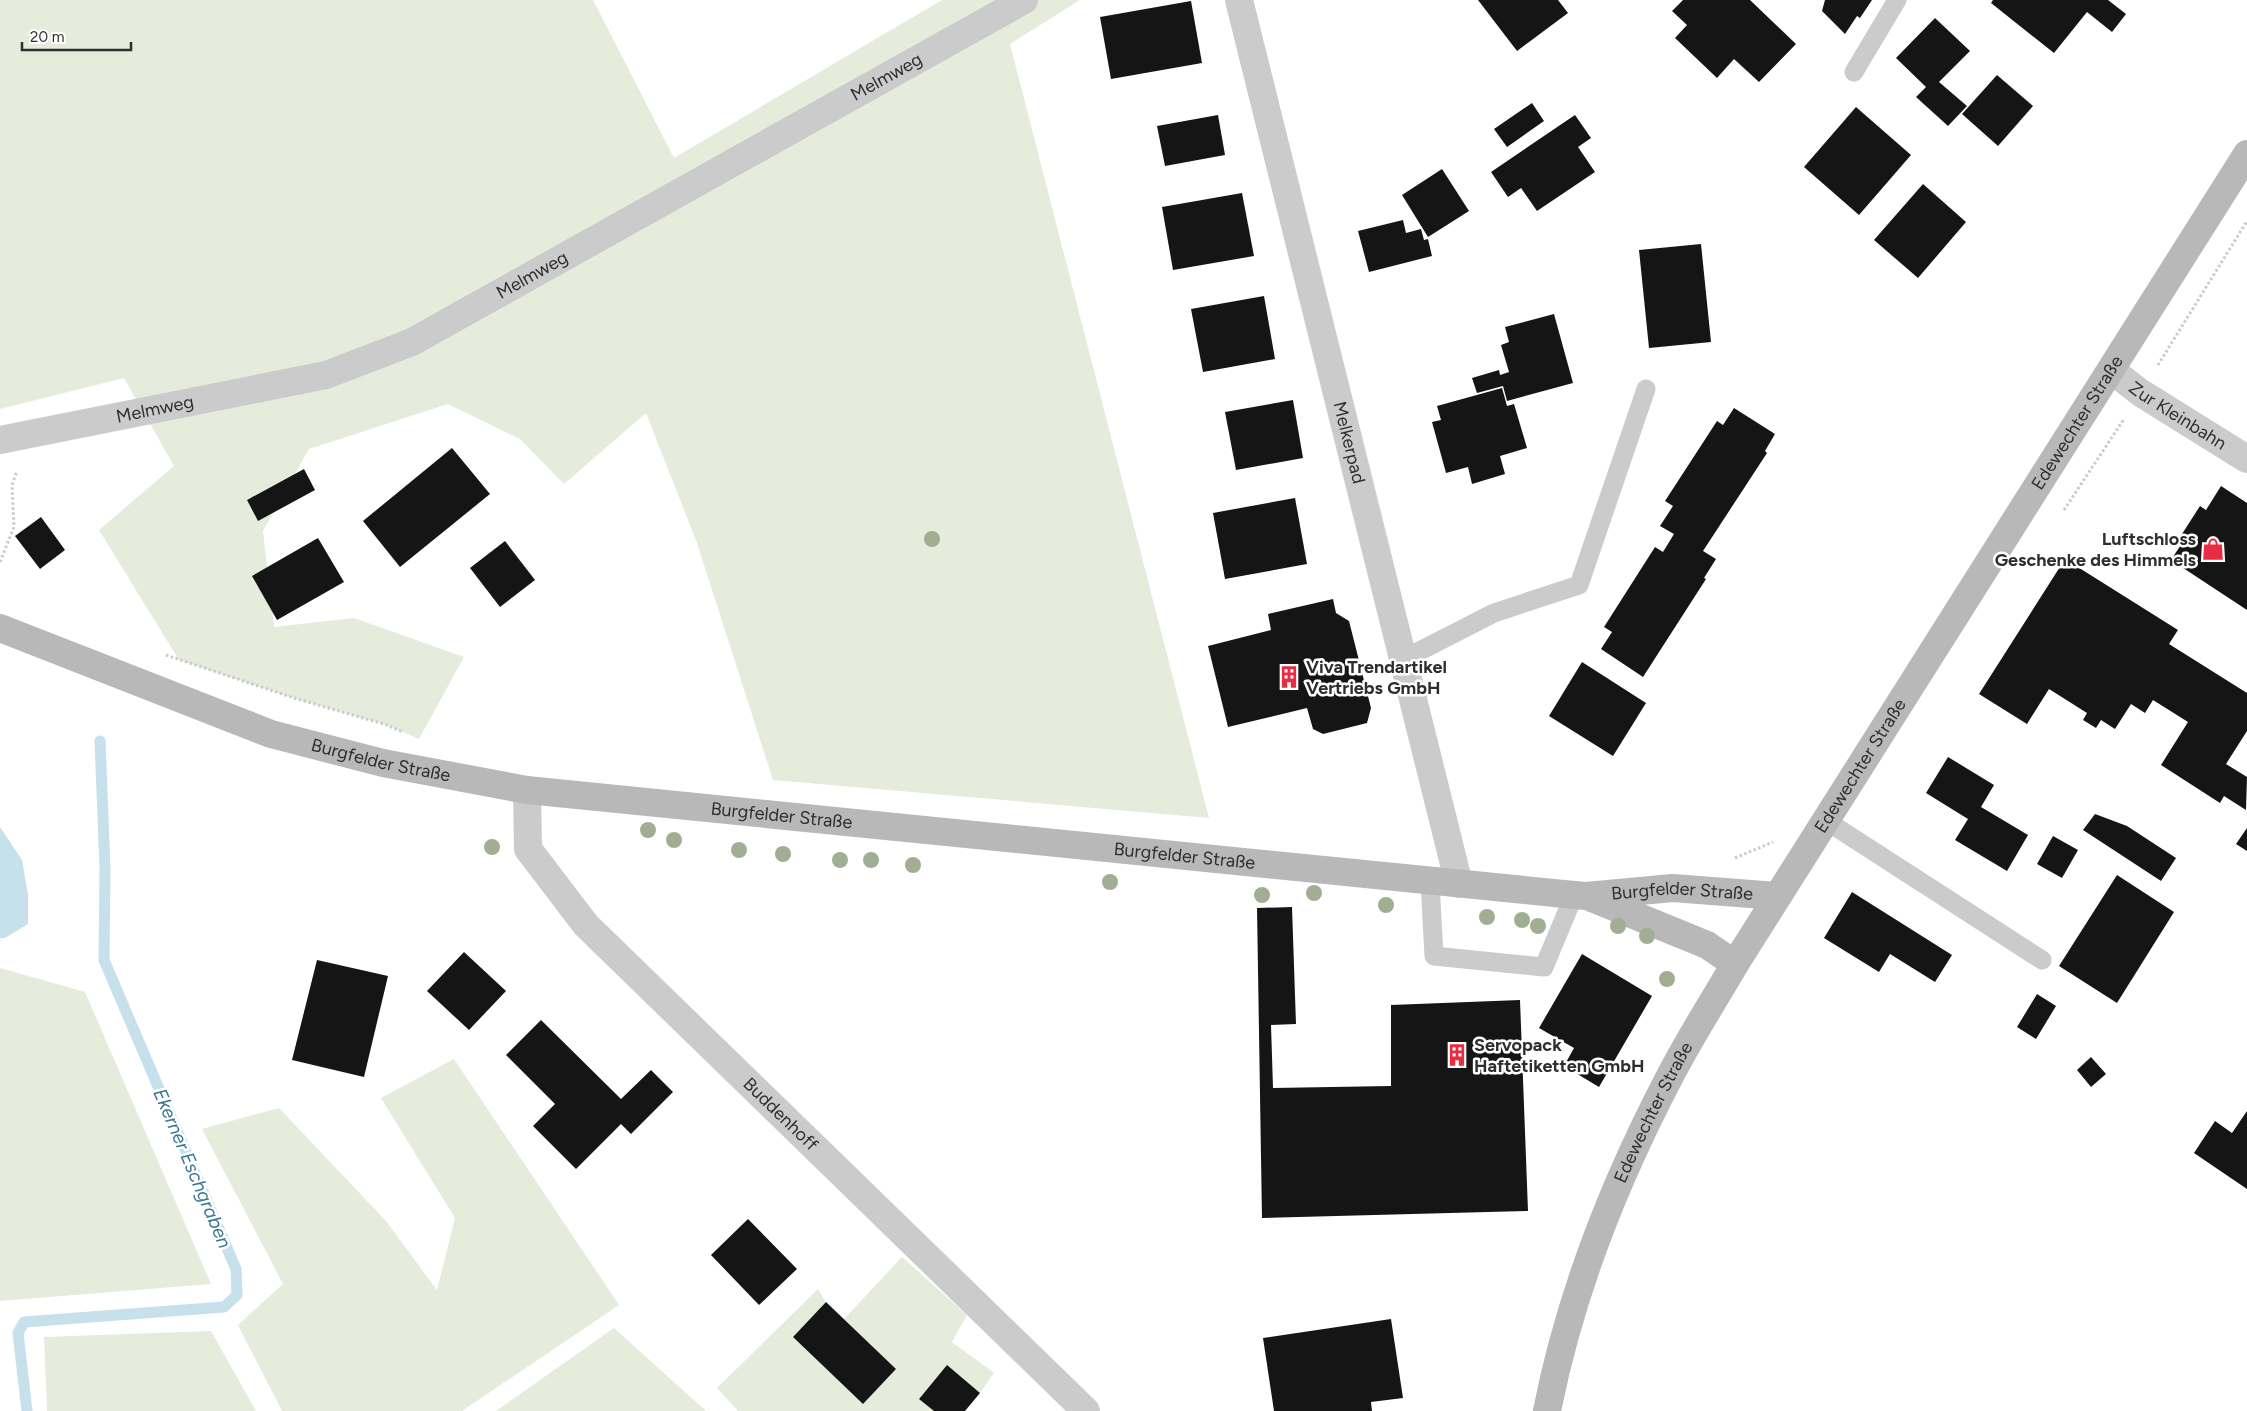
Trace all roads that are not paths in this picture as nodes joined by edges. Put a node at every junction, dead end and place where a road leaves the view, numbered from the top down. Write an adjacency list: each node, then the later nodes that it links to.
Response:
1 (1024, 0): 8 (street, Melmweg)
2 (1239, 0): 11 (street, Melkerpad)
3 (1897, 0): 4 (lane)
4 (1854, 72)
5 (2247, 154): 6 (street, Edewechter Straße)
6 (2111, 370): 9 (street, Zur Kleinbahn); 13 (street, Edewechter Straße)
7 (1646, 389): 11 (lane)
8 (9, 438)
9 (2247, 459)
10 (0, 628): 12 (street, Burgfelder Straße)
11 (1404, 659): 15 (street, Melkerpad)
12 (527, 790): 14 (street, Burgfelder Straße); 20 (street, Buddenhoff)
13 (1825, 820): 17 (street, Edewechter Straße); 18 (lane)
14 (1430, 882): 15 (street, Burgfelder Straße); 16 (lane)
15 (1459, 884): 16 (street, Burgfelder Straße)
16 (1580, 895): 17 (street, Burgfelder Straße); 19 (street, Burgfelder Straße)
17 (1777, 896): 19 (street, Edewechter Straße)
18 (2042, 960)
19 (1735, 964): 21 (street, Edewechter Straße)
20 (1086, 1411)
21 (1547, 1411)

